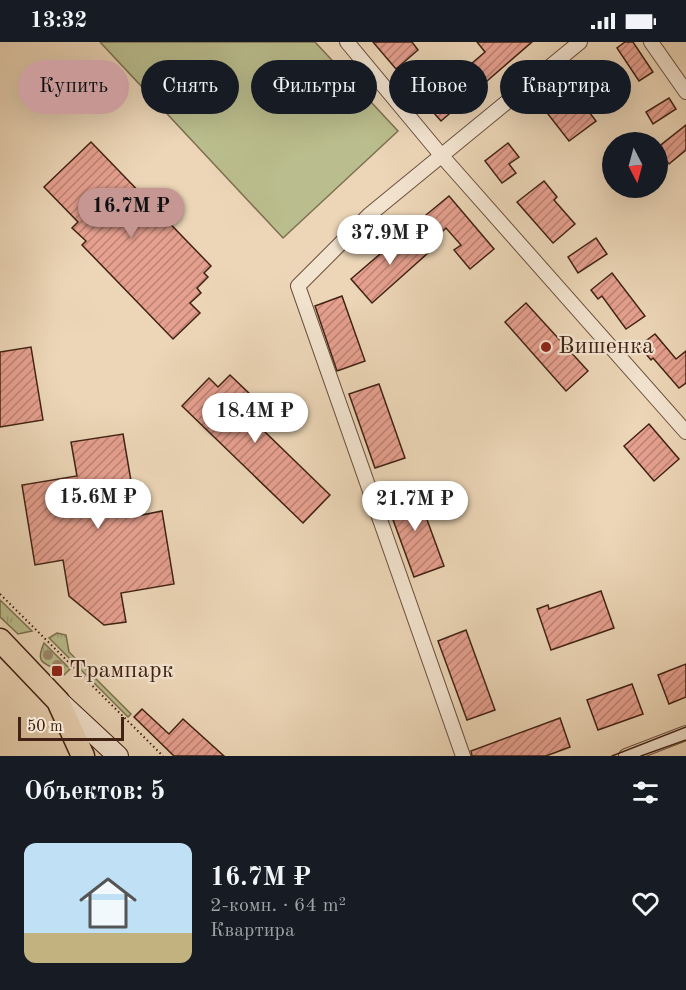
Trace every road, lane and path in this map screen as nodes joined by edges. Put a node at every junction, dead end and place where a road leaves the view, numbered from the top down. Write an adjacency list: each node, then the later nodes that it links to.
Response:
1 (347, 42): 5 (street)
2 (580, 42): 5 (street)
3 (651, 42): 4 (street)
4 (686, 92)
5 (441, 155): 6 (street); 14 (street)
6 (686, 432)
7 (0, 594): 13 (path)
8 (0, 640): 9 (main road)
9 (58, 701): 11 (main road); 12 (main road)
10 (686, 733): 15 (street)
11 (82, 756)
12 (118, 756)
13 (163, 756)
14 (463, 756)
15 (626, 756)

